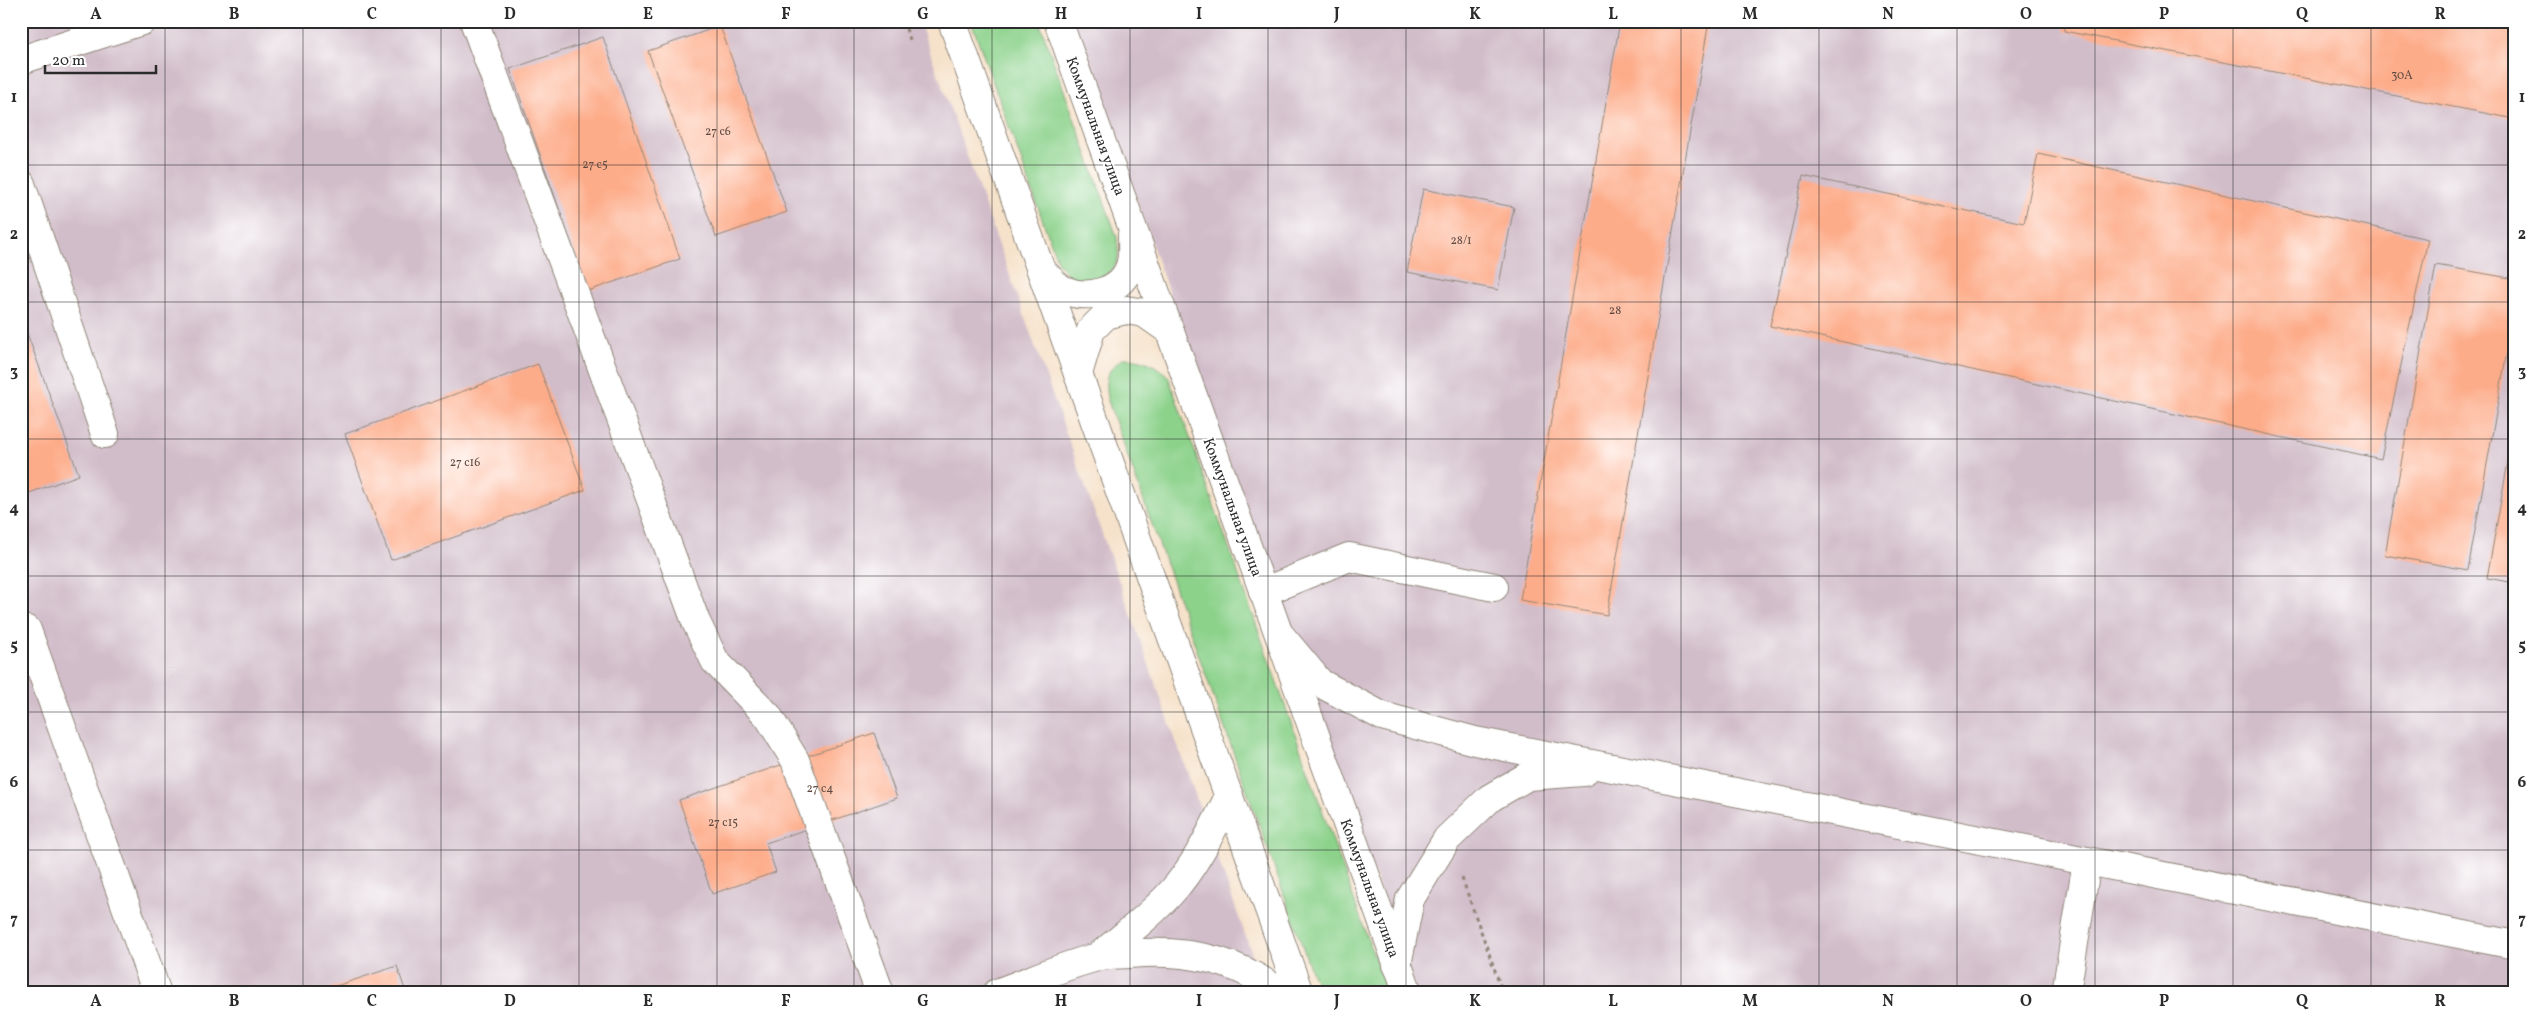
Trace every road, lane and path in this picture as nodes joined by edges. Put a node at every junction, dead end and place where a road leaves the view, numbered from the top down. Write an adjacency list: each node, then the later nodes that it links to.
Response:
1 (142, 21): 7 (main road)
2 (474, 21): 26 (main road)
3 (903, 21): 6 (path)
4 (952, 21): 10 (main road)
5 (1058, 21): 9 (main road, Коммунальная улица)
6 (911, 42)
7 (21, 60)
8 (21, 184): 13 (main road)
9 (1132, 227): 10 (main road); 11 (main road, Коммунальная улица)
10 (1041, 270): 12 (main road)
11 (1170, 331): 12 (main road); 15 (main road, Коммунальная улица)
12 (1078, 374): 19 (main road)
13 (105, 434)
14 (1494, 587): 15 (main road)
15 (1264, 592): 17 (main road, Коммунальная улица)
16 (28, 630): 25 (main road)
17 (1278, 633): 18 (main road); 24 (main road, Коммунальная улица)
18 (1615, 769): 20 (main road); 21 (main road)
19 (1229, 796): 23 (main road); 29 (main road)
20 (1447, 839): 24 (main road); 31 (path)
21 (2087, 861): 22 (main road); 32 (main road)
22 (2515, 945)
23 (1099, 956): 27 (main road); 28 (main road)
24 (1398, 965): 30 (main road, Коммунальная улица)
25 (157, 993)
26 (880, 993)
27 (997, 993)
28 (1280, 993)
29 (1299, 993)
30 (1408, 993)
31 (1503, 993)
32 (2066, 993)

